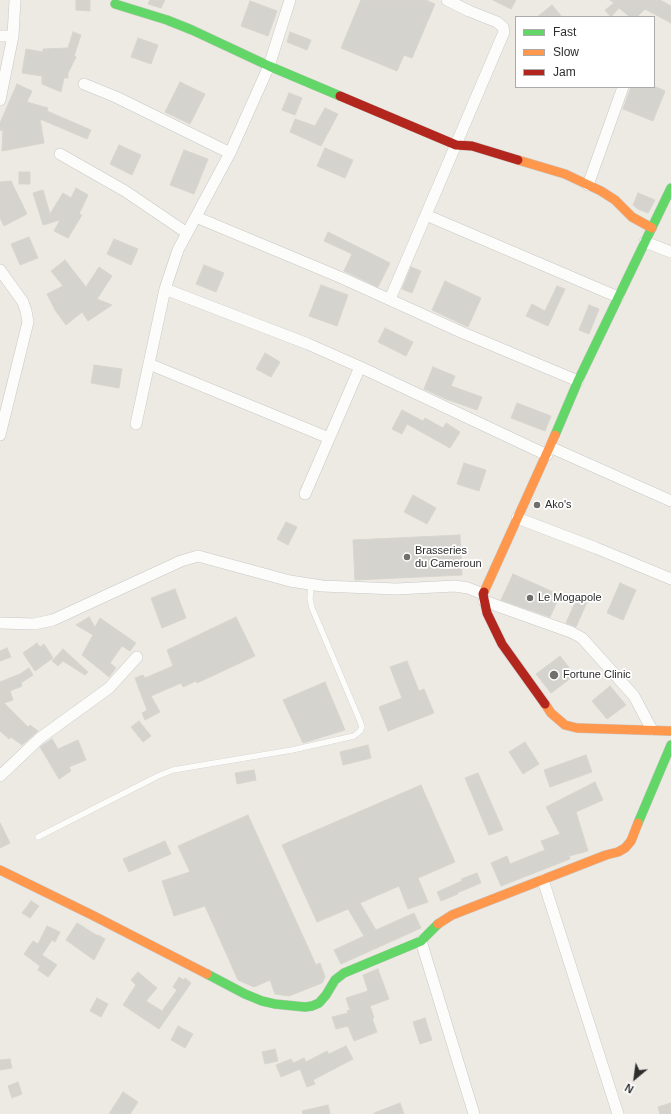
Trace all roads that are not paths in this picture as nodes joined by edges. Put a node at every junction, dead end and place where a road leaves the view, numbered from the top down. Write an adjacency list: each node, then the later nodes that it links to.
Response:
1 (15, 0): 6 (street)
2 (290, 0): 7 (street)
3 (447, 0): 11 (street)
4 (115, 4): 7 (street)
5 (0, 36): 6 (street)
6 (14, 36): 10 (street)
7 (269, 66): 11 (street); 12 (street)
8 (84, 84): 12 (street)
9 (623, 88): 14 (street)
10 (0, 100)
11 (456, 145): 14 (street); 16 (street)
12 (230, 153): 17 (street)
13 (60, 154): 19 (street)
14 (588, 185): 18 (street)
15 (671, 188): 18 (street)
16 (426, 215): 24 (street); 25 (street)
17 (196, 217): 19 (street); 25 (street)
18 (652, 228): 20 (street)
19 (187, 233): 23 (street)
20 (645, 242): 21 (street); 24 (street)
21 (671, 252)
22 (0, 270): 30 (street)
23 (165, 288): 26 (street); 27 (street)
24 (618, 297): 28 (street)
25 (390, 299): 28 (street)
26 (149, 364): 29 (street); 31 (street)
27 (360, 367): 31 (street); 32 (street)
28 (578, 381): 32 (street)
29 (136, 424)
30 (0, 435)
31 (329, 438): 33 (street)
32 (548, 451): 34 (street); 35 (street)
33 (305, 494)
34 (671, 501)
35 (517, 518): 36 (street); 38 (street)
36 (671, 579)
37 (311, 584): 38 (street); 39 (street); 45 (lane)
38 (483, 598): 41 (street); 41 (street)
39 (0, 623)
40 (137, 657): 44 (street)
41 (652, 730): 42 (street)
42 (671, 731)
43 (671, 745): 47 (street)
44 (0, 776)
45 (38, 837)
46 (0, 870): 48 (street)
47 (543, 880): 48 (street); 50 (street)
48 (421, 941): 49 (street)
49 (474, 1114)
50 (618, 1114)

